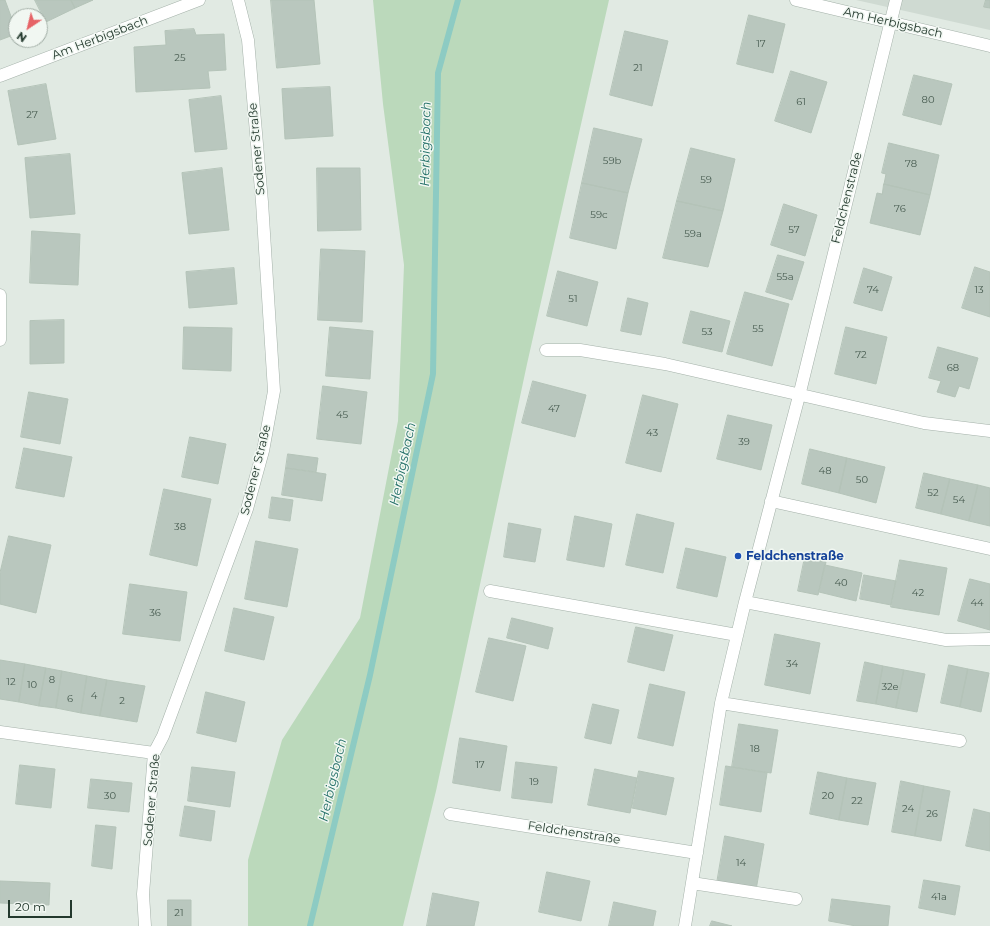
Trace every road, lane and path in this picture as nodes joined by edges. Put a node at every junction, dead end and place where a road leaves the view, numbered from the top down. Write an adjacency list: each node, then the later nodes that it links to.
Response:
1 (199, 0): 7 (street, Am Herbigsbach)
2 (238, 0): 22 (street, Sodener Straße)
3 (796, 0): 5 (street, Am Herbigsbach)
4 (896, 0): 5 (street, Feldchenstraße)
5 (891, 24): 6 (street, Am Herbigsbach); 11 (street, Feldchenstraße)
6 (990, 46)
7 (0, 76)
8 (0, 295): 9 (street)
9 (0, 340)
10 (546, 350): 11 (street)
11 (800, 396): 12 (street); 13 (street, Feldchenstraße)
12 (990, 430)
13 (771, 501): 14 (street); 16 (street, Feldchenstraße)
14 (990, 549)
15 (490, 591): 17 (street)
16 (745, 602): 17 (street, Feldchenstraße); 18 (street)
17 (737, 635): 19 (street, Feldchenstraße)
18 (990, 639)
19 (721, 703): 21 (street); 24 (street, Feldchenstraße)
20 (0, 732): 22 (street)
21 (960, 741)
22 (154, 753): 27 (street, Sodener Straße)
23 (450, 814): 24 (street, Feldchenstraße)
24 (697, 853): 25 (street, Feldchenstraße)
25 (692, 883): 26 (street); 28 (street, Feldchenstraße)
26 (796, 899)
27 (145, 926)
28 (685, 926)

